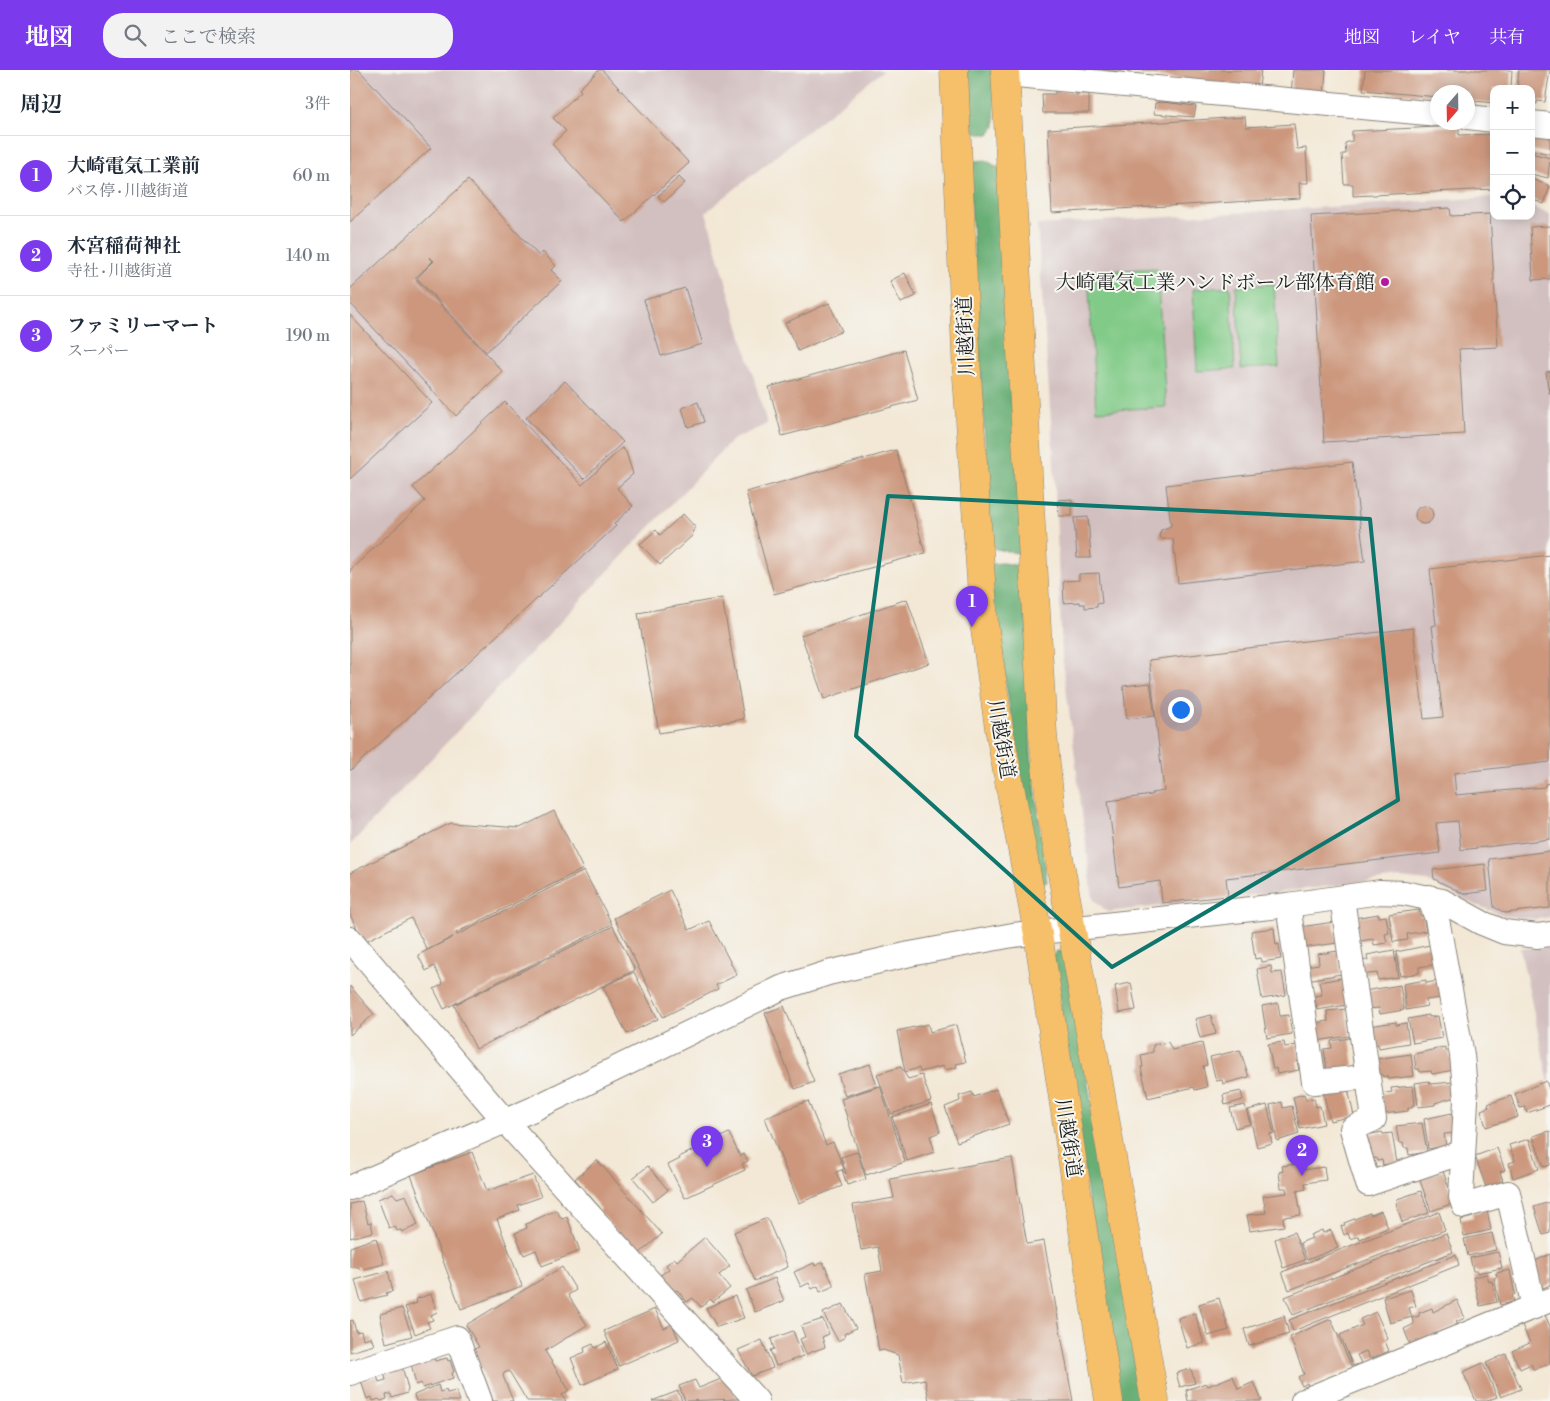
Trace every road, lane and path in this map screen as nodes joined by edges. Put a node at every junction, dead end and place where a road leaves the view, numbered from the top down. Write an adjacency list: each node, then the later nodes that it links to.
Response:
1 (954, 70): 12 (highway, 川越街道)
2 (1006, 72): 3 (street); 11 (highway, 川越街道)
3 (1430, 113)
4 (1475, 118): 5 (street)
5 (1490, 120)
6 (1535, 123): 7 (street)
7 (1550, 125)
8 (1429, 897): 9 (street); 13 (street); 17 (street)
9 (1342, 898): 10 (street); 15 (street)
10 (1288, 905): 11 (street); 15 (street)
11 (1071, 928): 12 (street); 24 (highway, 川越街道)
12 (1038, 934): 16 (street); 23 (highway, 川越街道)
13 (1550, 934)
14 (350, 939): 16 (street)
15 (1367, 1077): 17 (street)
16 (504, 1120): 18 (street); 22 (street)
17 (1462, 1152): 19 (street)
18 (350, 1188)
19 (1542, 1303): 25 (street)
20 (350, 1373): 21 (street)
21 (480, 1401)
22 (758, 1401)
23 (1109, 1401)
24 (1155, 1401)
25 (1303, 1401)

